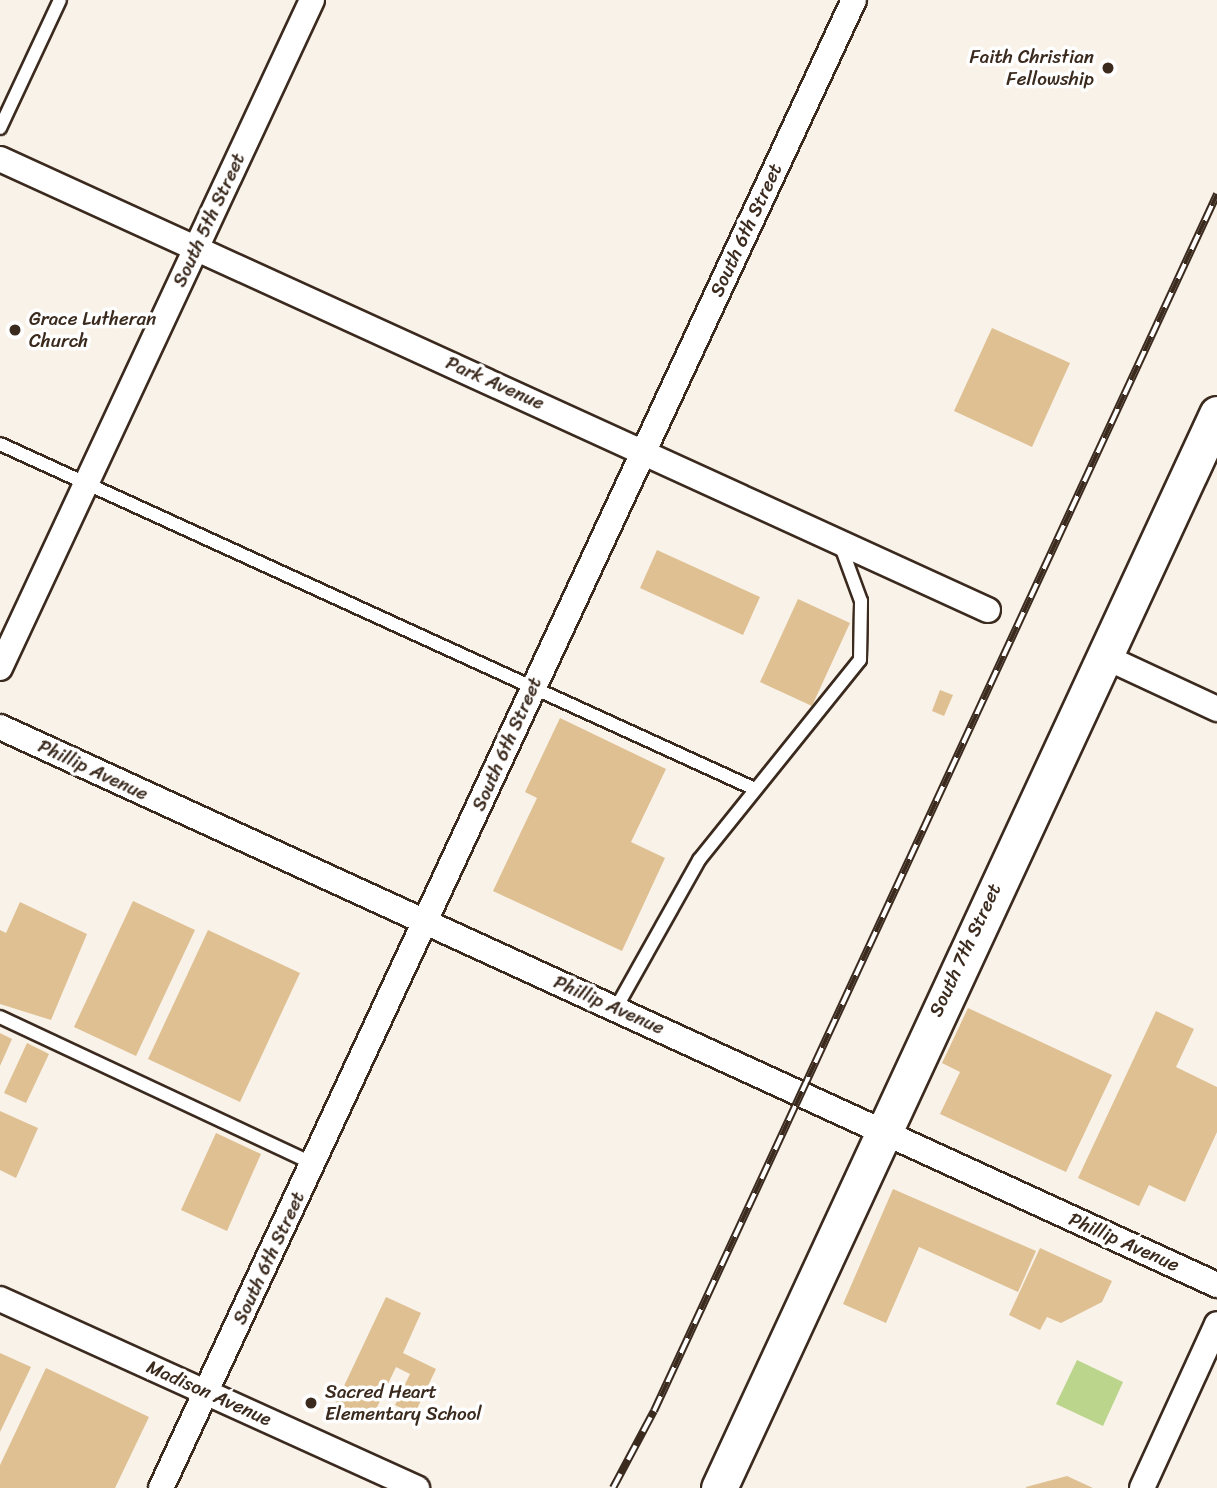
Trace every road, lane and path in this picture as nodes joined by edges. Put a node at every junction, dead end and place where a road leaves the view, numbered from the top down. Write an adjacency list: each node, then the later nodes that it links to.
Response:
1 (60, 0): 4 (lane)
2 (312, 0): 6 (street, South 5th Street)
3 (854, 0): 9 (street, South 6th Street)
4 (0, 128)
5 (0, 159): 6 (street, Park Avenue)
6 (195, 247): 9 (street, Park Avenue); 10 (street, South 5th Street)
7 (1217, 414): 13 (street, South 7th Street)
8 (0, 444): 10 (lane)
9 (643, 450): 11 (street, Park Avenue); 15 (street, South 6th Street)
10 (85, 484): 14 (street, South 5th Street); 15 (lane)
11 (838, 539): 12 (street, Park Avenue); 18 (lane)
12 (988, 610)
13 (1102, 656): 16 (street); 22 (street, South 7th Street)
14 (0, 668)
15 (532, 686): 18 (lane); 19 (street, South 6th Street)
16 (1217, 709)
17 (0, 727): 19 (street, Phillip Avenue)
18 (755, 789): 20 (lane)
19 (426, 923): 20 (street, Phillip Avenue); 23 (street, South 6th Street)
20 (616, 1007): 22 (street, Phillip Avenue)
21 (0, 1017): 23 (lane)
22 (881, 1132): 24 (street, Phillip Avenue); 30 (street, South 7th Street)
23 (314, 1164): 27 (street, South 6th Street)
24 (1217, 1285)
25 (0, 1299): 27 (street, Madison Avenue)
26 (1217, 1324): 31 (street)
27 (206, 1391): 28 (street, South 6th Street); 29 (street, Madison Avenue)
28 (161, 1488)
29 (416, 1488)
30 (719, 1488)
31 (1142, 1488)

